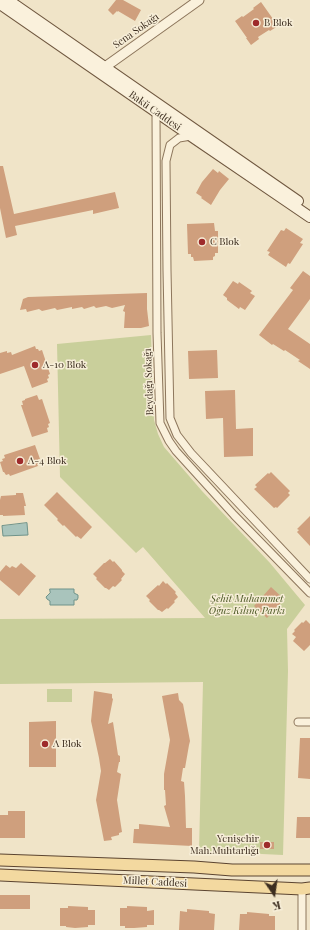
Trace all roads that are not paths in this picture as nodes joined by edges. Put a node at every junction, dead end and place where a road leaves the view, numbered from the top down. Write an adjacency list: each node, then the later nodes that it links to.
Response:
1 (8, 0): 4 (main road, Bakü Caddesi)
2 (199, 0): 4 (street, Sena Sokağı)
3 (0, 4): 5 (main road, Bakü Caddesi)
4 (105, 67): 7 (main road, Bakü Caddesi)
5 (156, 112): 6 (main road, Bakü Caddesi); 10 (street, Beydağı Sokağı)
6 (191, 136): 8 (main road, Bakü Caddesi); 9 (street, Beydağı Sokağı)
7 (310, 209)
8 (310, 217)
9 (310, 579)
10 (310, 593)
11 (298, 722): 12 (street)
12 (310, 722)
13 (0, 860): 14 (main road, Millet Caddesi)
14 (310, 870)
15 (0, 875): 16 (main road, Millet Caddesi)
16 (306, 889): 17 (street)
17 (302, 930)

